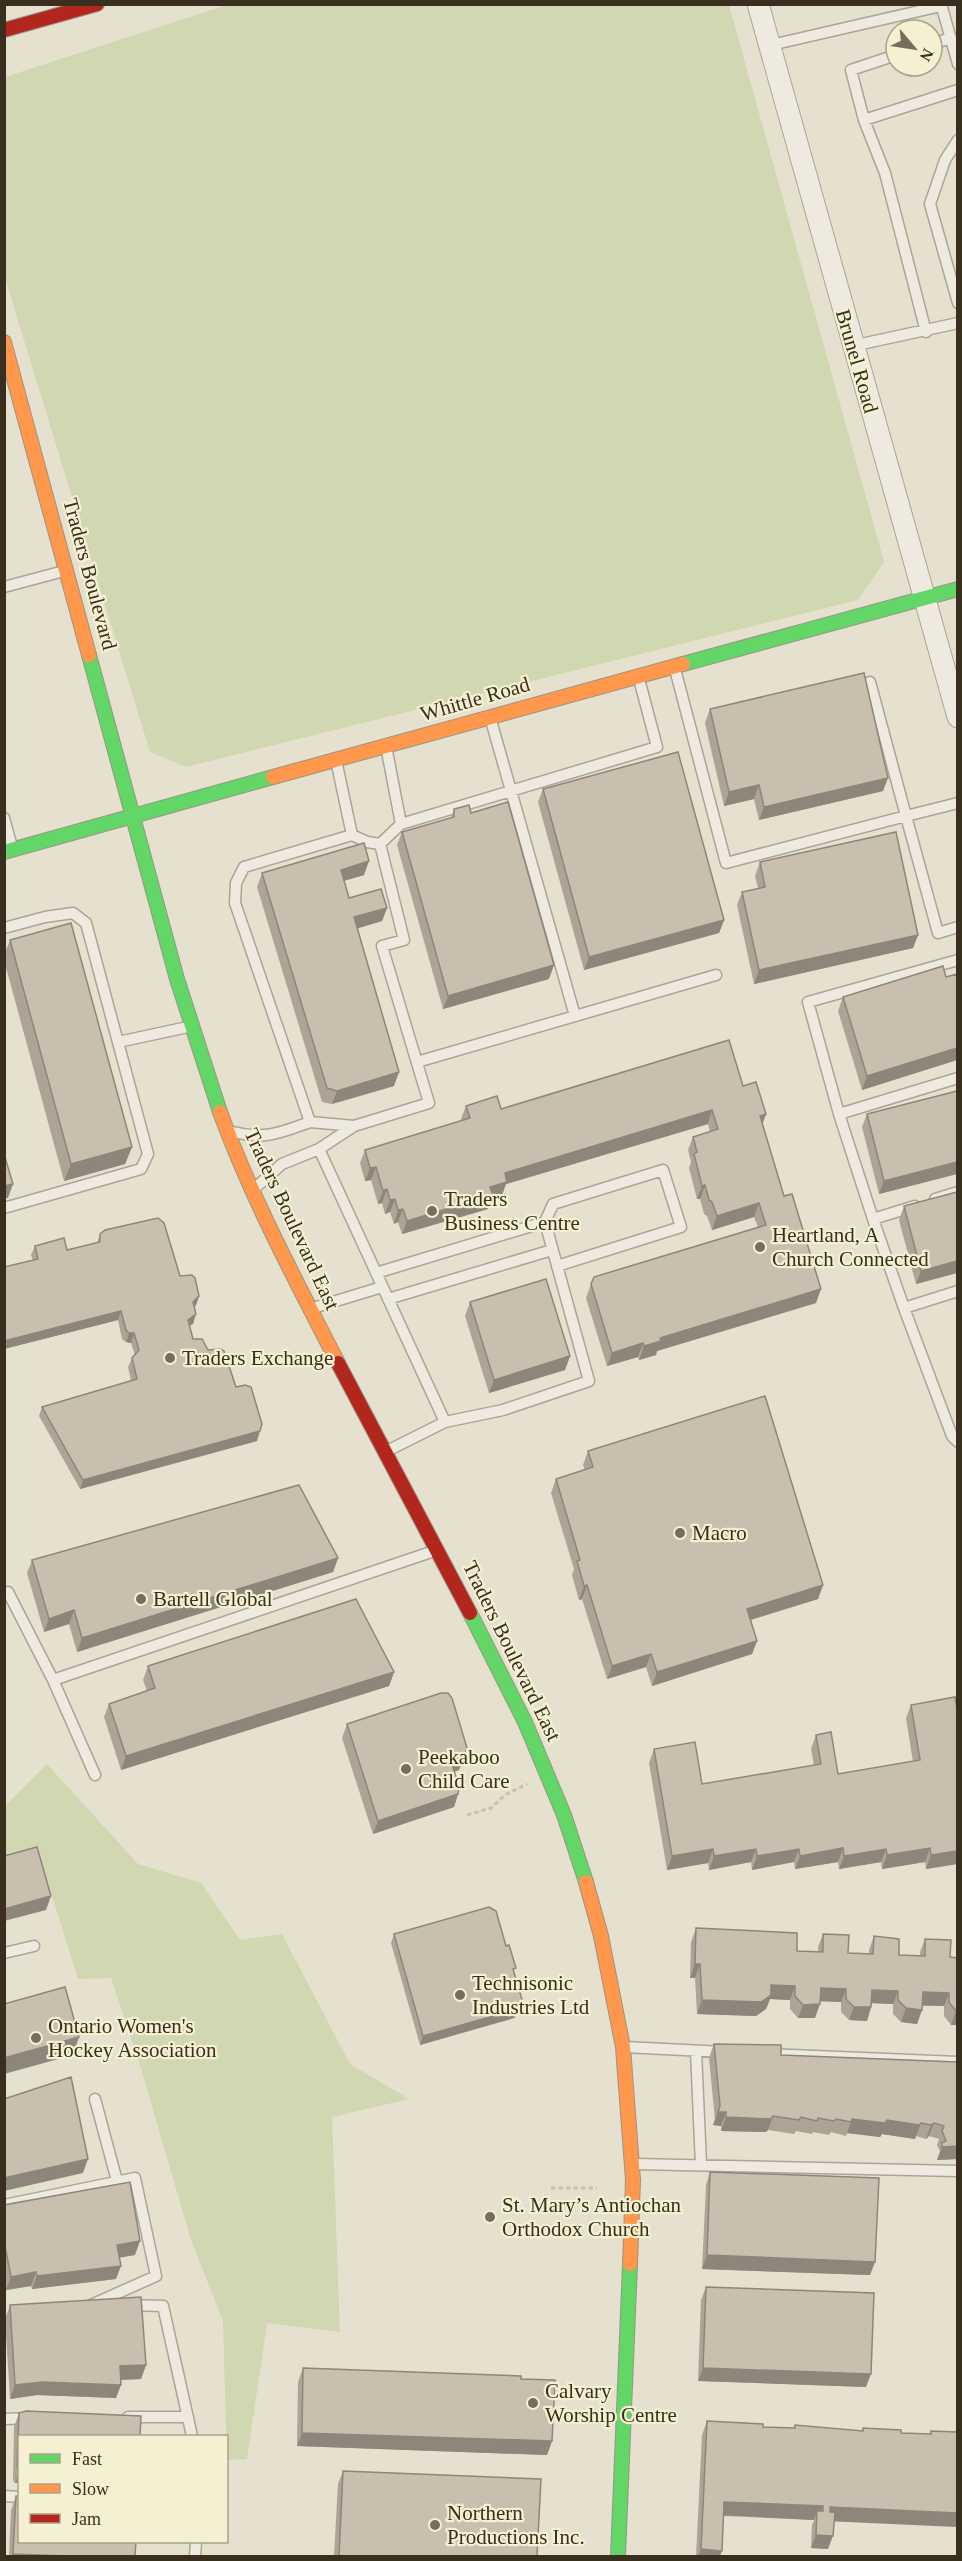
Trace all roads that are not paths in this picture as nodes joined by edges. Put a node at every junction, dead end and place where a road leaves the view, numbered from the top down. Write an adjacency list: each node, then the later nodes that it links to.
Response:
1 (97, 4): 4 (street)
2 (758, 4): 7 (street, Brunel Road)
3 (941, 5): 5 (lane); 7 (lane)
4 (4, 30)
5 (951, 38): 6 (lane); 9 (lane)
6 (944, 40)
7 (771, 45): 17 (street, Brunel Road)
8 (884, 59): 11 (lane)
9 (957, 64)
10 (957, 90): 11 (lane)
11 (864, 120): 15 (lane)
12 (957, 140): 13 (lane)
13 (957, 303)
14 (957, 324): 15 (lane)
15 (926, 332): 17 (lane)
16 (4, 342): 18 (street, Traders Boulevard)
17 (852, 346): 21 (street, Brunel Road)
18 (67, 570): 19 (lane); 32 (street, Traders Boulevard)
19 (4, 587)
20 (957, 589): 21 (street, Whittle Road)
21 (924, 599): 22 (street, Whittle Road); 26 (street, Brunel Road)
22 (675, 666): 23 (street, Whittle Road); 31 (lane)
23 (638, 676): 25 (street, Whittle Road); 29 (lane)
24 (870, 682): 31 (lane)
25 (490, 716): 27 (street, Whittle Road); 29 (lane)
26 (957, 717)
27 (386, 746): 28 (street, Whittle Road); 34 (lane)
28 (336, 760): 32 (street, Whittle Road); 35 (lane)
29 (511, 791): 34 (lane); 42 (lane)
30 (957, 803): 31 (lane)
31 (906, 816): 38 (lane)
32 (134, 817): 37 (street, Whittle Road); 43 (street, Traders Boulevard East)
33 (4, 818): 37 (lane)
34 (401, 824): 36 (lane)
35 (352, 835): 36 (lane); 48 (lane)
36 (380, 844): 45 (lane)
37 (8, 851)
38 (957, 927)
39 (4, 928): 44 (lane)
40 (957, 960): 47 (lane)
41 (716, 975): 42 (lane)
42 (575, 1016): 45 (lane)
43 (191, 1026): 44 (lane); 50 (street, Traders Boulevard East)
44 (118, 1042): 54 (lane)
45 (417, 1062): 49 (lane)
46 (957, 1078): 47 (lane)
47 (839, 1114): 55 (lane)
48 (310, 1122): 49 (lane); 50 (lane)
49 (354, 1126): 51 (lane)
50 (227, 1130): 52 (street, Traders Boulevard East)
51 (319, 1149): 52 (lane); 59 (lane)
52 (253, 1190): 64 (street, Traders Boulevard East)
53 (957, 1192): 55 (lane)
54 (4, 1208)
55 (873, 1219): 63 (lane)
56 (544, 1222): 57 (lane); 58 (lane); 59 (lane)
57 (552, 1250): 58 (lane); 62 (lane)
58 (557, 1266): 65 (lane)
59 (376, 1273): 60 (lane)
60 (382, 1287): 62 (lane); 64 (lane)
61 (957, 1291): 63 (lane)
62 (388, 1299): 65 (lane)
63 (904, 1308): 66 (lane)
64 (310, 1309): 67 (street, Traders Boulevard East)
65 (445, 1422): 67 (lane)
66 (957, 1442)
67 (384, 1452): 68 (street, Traders Boulevard East)
68 (438, 1550): 70 (lane); 74 (street, Traders Boulevard East)
69 (8, 1592): 70 (lane)
70 (53, 1680): 71 (lane)
71 (95, 1775)
72 (34, 1946): 73 (lane)
73 (4, 1953)
74 (623, 2047): 75 (lane); 80 (street, Traders Boulevard East)
75 (696, 2051): 76 (lane); 81 (lane)
76 (732, 2052)
77 (755, 2054): 78 (lane)
78 (957, 2062)
79 (95, 2098): 83 (lane)
80 (632, 2163): 81 (lane); 90 (street, Traders Boulevard East)
81 (701, 2165): 82 (lane)
82 (957, 2171)
83 (117, 2181): 84 (lane); 86 (lane)
84 (4, 2205)
85 (119, 2417): 86 (lane)
86 (188, 2417): 89 (lane)
87 (39, 2418): 88 (lane)
88 (4, 2419)
89 (192, 2435)
90 (618, 2556)

